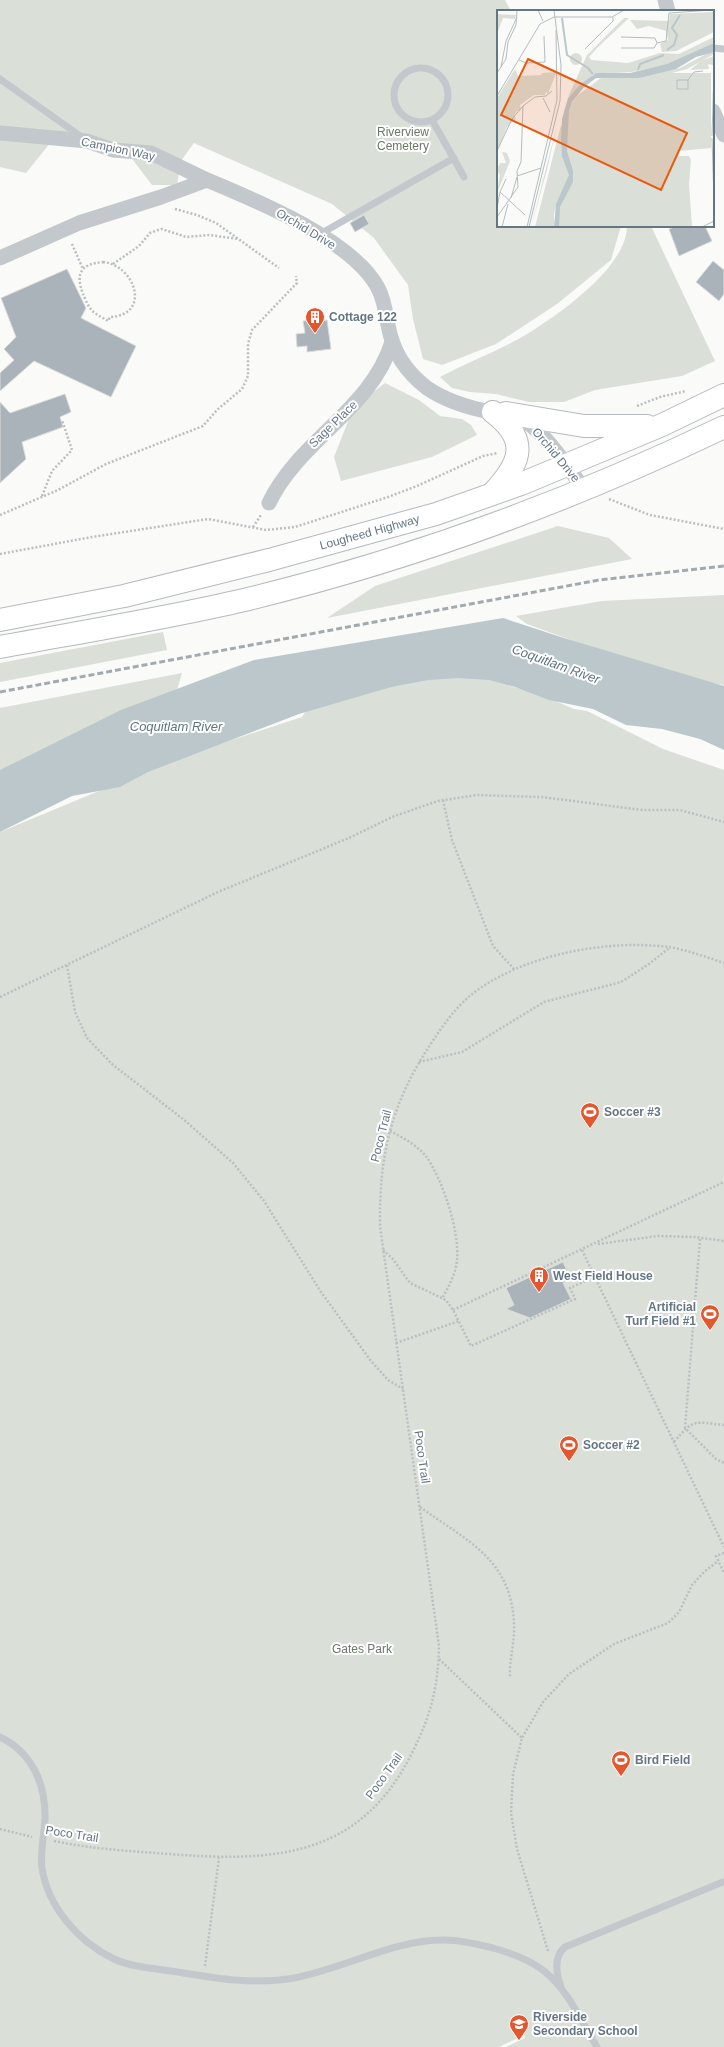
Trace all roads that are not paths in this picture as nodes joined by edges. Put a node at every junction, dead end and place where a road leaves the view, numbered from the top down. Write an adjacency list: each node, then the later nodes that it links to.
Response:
1 (665, 0): 2 (street)
2 (668, 10)
3 (714, 48): 4 (lane)
4 (724, 49)
5 (0, 79): 10 (lane)
6 (714, 113): 9 (street)
7 (432, 120): 7 (lane); 11 (lane)
8 (0, 133): 10 (street, Campion Way)
9 (724, 135)
10 (87, 141): 13 (street, Campion Way)
11 (454, 158): 12 (lane); 14 (lane)
12 (464, 177)
13 (207, 180): 14 (street, Orchid Drive); 15 (street)
14 (320, 234): 16 (street, Orchid Drive)
15 (0, 258)
16 (392, 342): 18 (street, Orchid Drive); 24 (street, Sage Place)
17 (724, 395): 19 (main road, Lougheed Highway)
18 (500, 413): 19 (main road); 21 (street, Orchid Drive); 23 (main road)
19 (662, 425): 21 (main road, Lougheed Highway)
20 (724, 427): 22 (main road)
21 (565, 465): 22 (street, Orchid Drive); 23 (main road, Lougheed Highway)
22 (585, 490): 26 (main road)
23 (492, 495): 25 (main road, Lougheed Highway)
24 (269, 503)
25 (0, 620)
26 (0, 647)
27 (0, 1736): 29 (lane)
28 (723, 1882): 29 (lane)
29 (563, 1990): 30 (lane)
30 (597, 2047)

